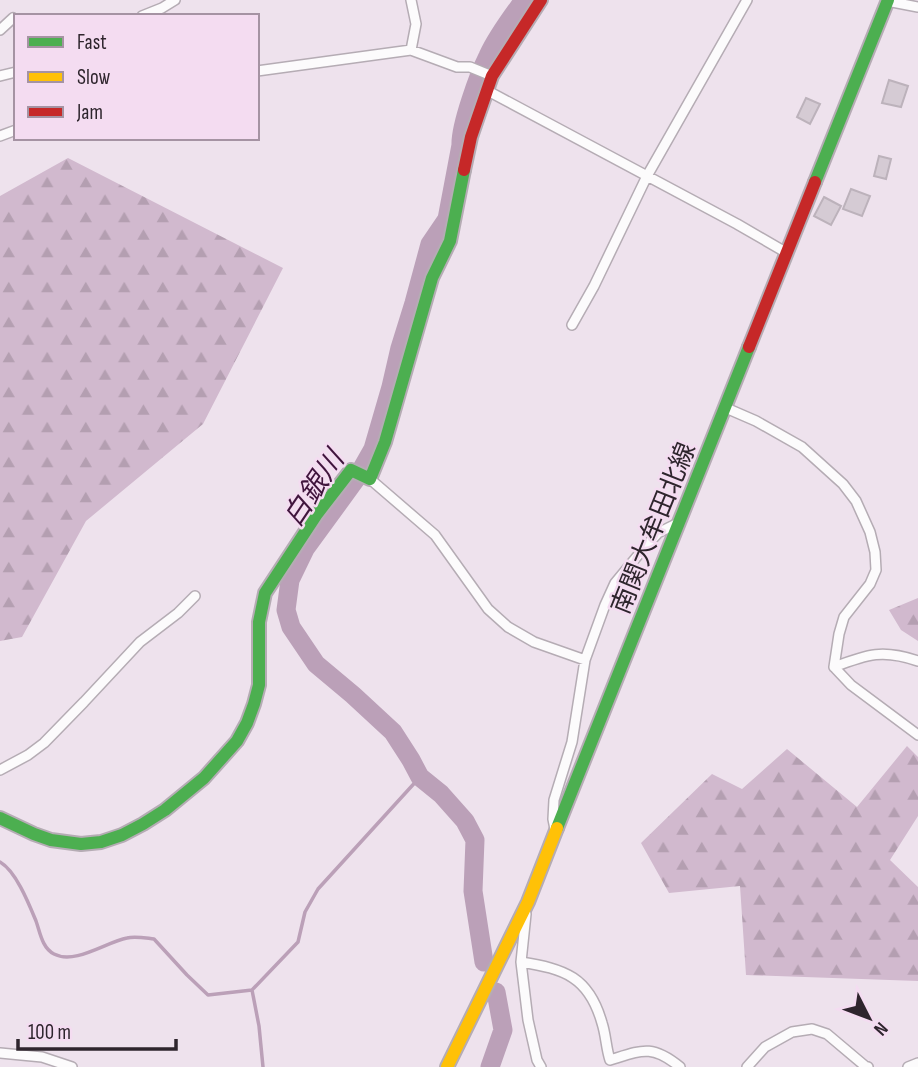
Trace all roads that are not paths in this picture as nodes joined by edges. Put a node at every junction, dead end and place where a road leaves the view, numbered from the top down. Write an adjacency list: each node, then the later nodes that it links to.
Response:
1 (175, 0): 7 (street)
2 (411, 0): 10 (street)
3 (541, 0): 12 (main road)
4 (747, 0): 14 (street)
5 (888, 1): 6 (street); 15 (main road, 南関大牟田北線)
6 (918, 7)
7 (147, 14)
8 (14, 19): 9 (street)
9 (0, 30)
10 (411, 50): 11 (street); 12 (street)
11 (259, 71)
12 (492, 76): 13 (main road)
13 (488, 91): 14 (street); 18 (main road)
14 (647, 177): 15 (street); 16 (street)
15 (787, 253): 17 (main road, 南関大牟田北線)
16 (572, 325)
17 (726, 408): 19 (main road, 南関大牟田北線); 23 (street)
18 (367, 478): 21 (street); 26 (main road)
19 (681, 521): 21 (street); 27 (main road, 南関大牟田北線)
20 (195, 596): 25 (street)
21 (585, 660): 27 (street)
22 (918, 661): 23 (street)
23 (834, 667): 24 (street)
24 (918, 735)
25 (1, 768)
26 (0, 818)
27 (555, 834): 28 (main road, 南関大牟田北線)
28 (528, 902): 29 (street); 33 (main road, 南関大牟田北線)
29 (521, 962): 34 (street); 35 (street)
30 (1, 1054): 32 (street)
31 (918, 1063): 38 (street)
32 (72, 1067)
33 (447, 1067)
34 (541, 1067)
35 (680, 1067)
36 (747, 1067): 37 (street)
37 (868, 1067)
38 (908, 1067)

